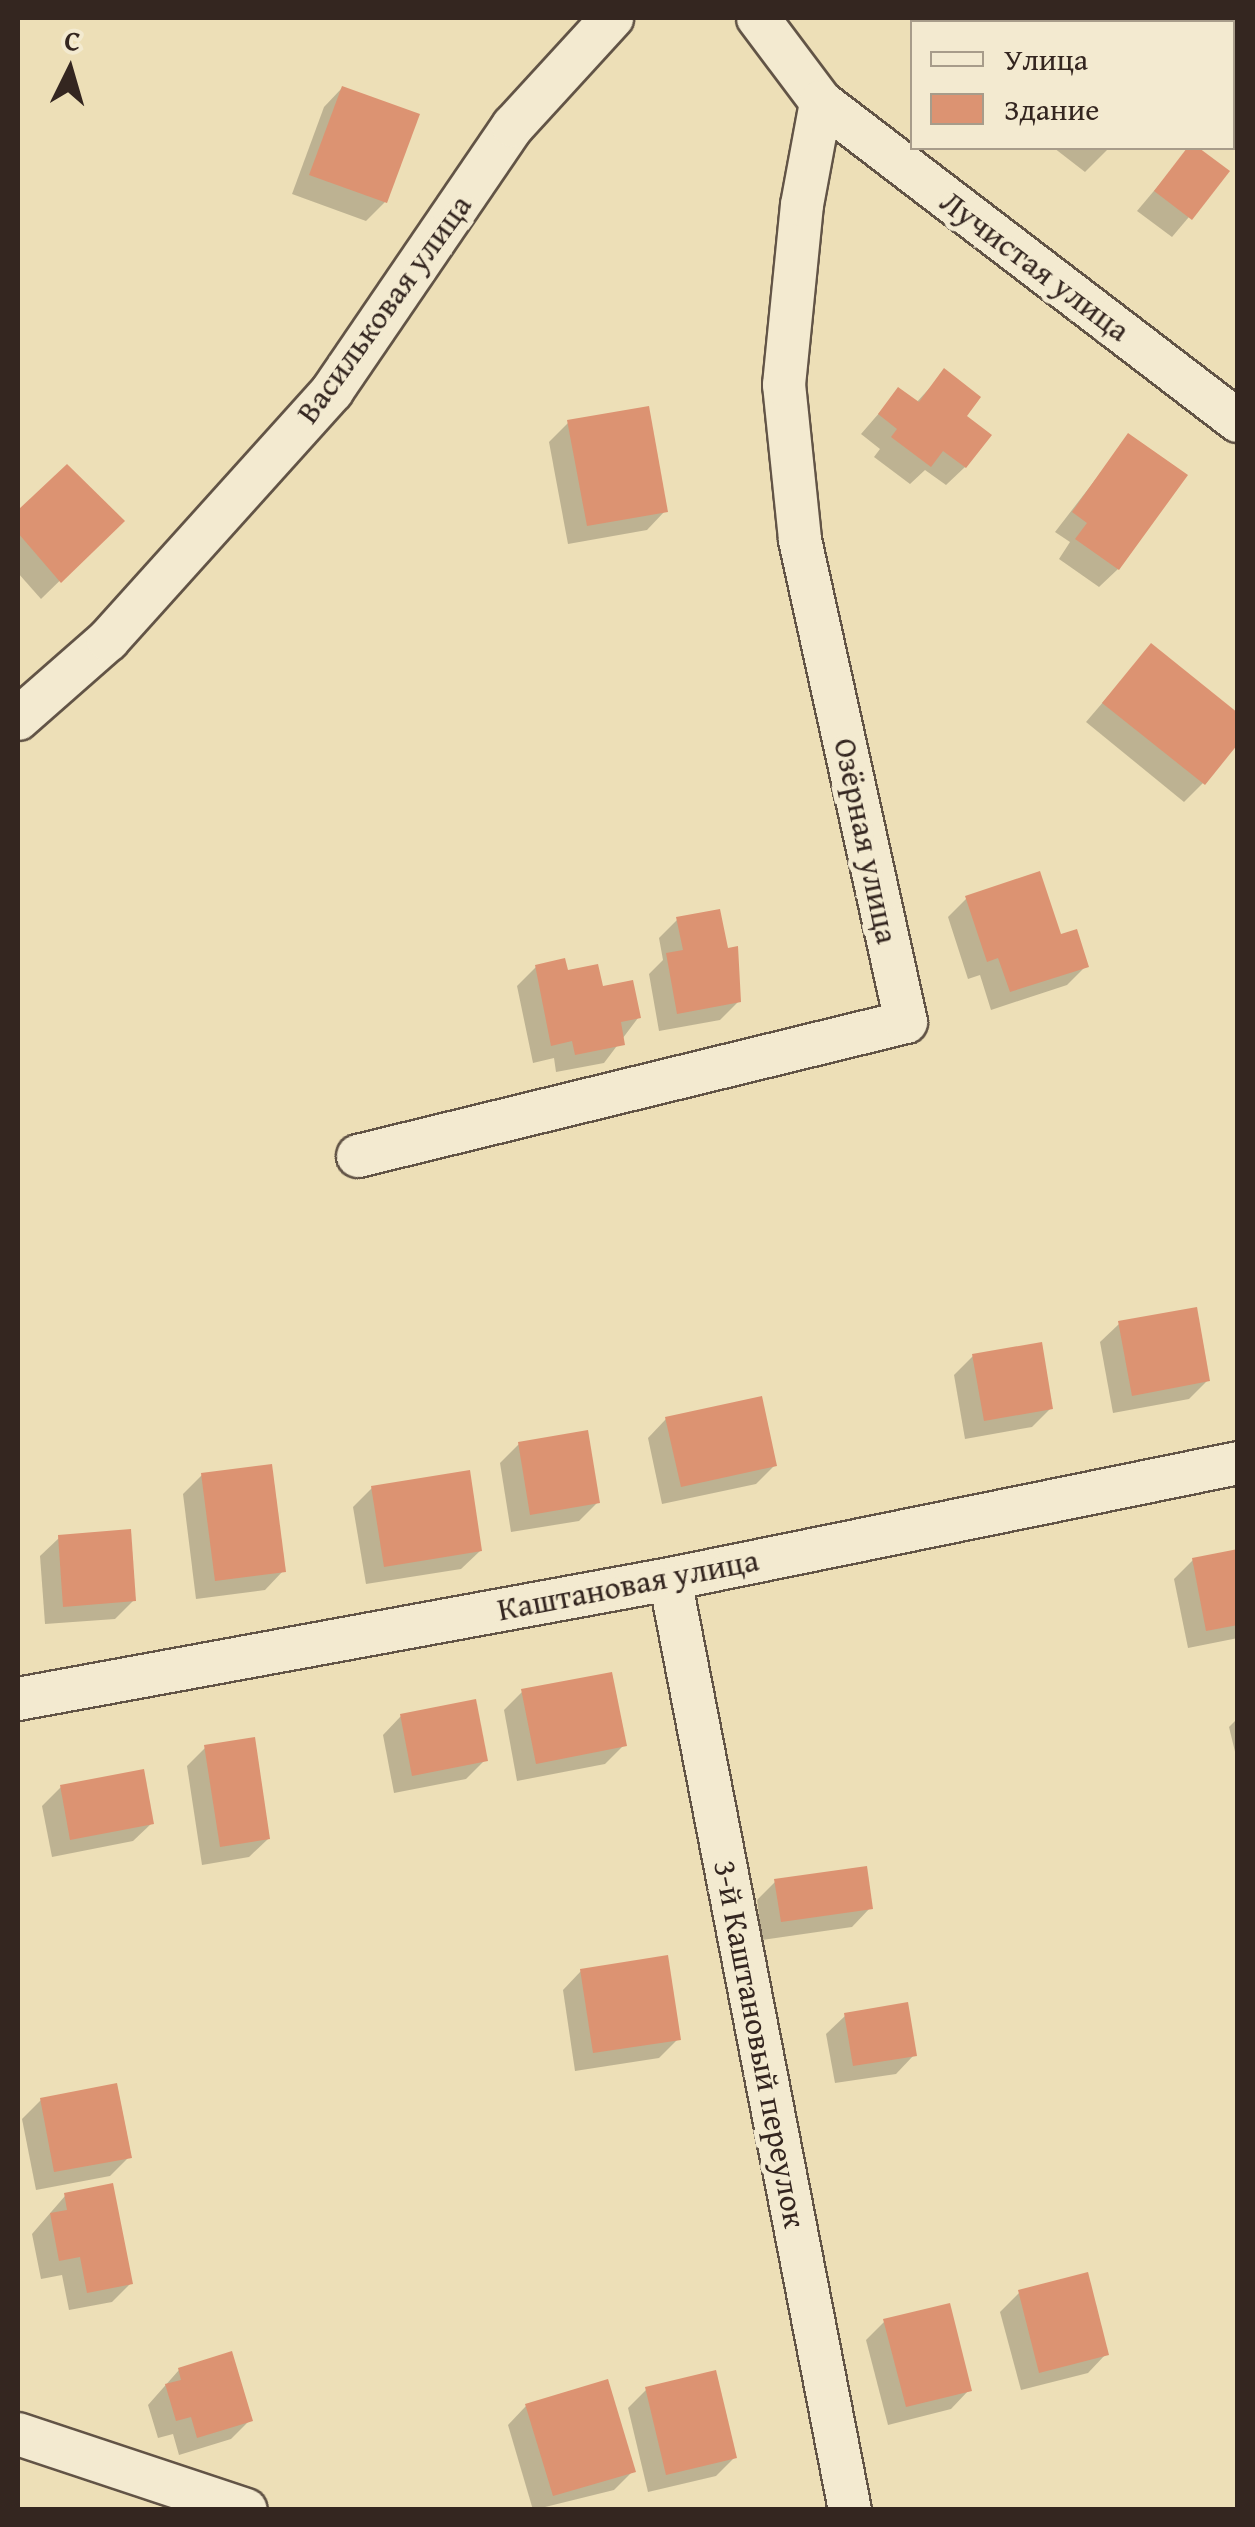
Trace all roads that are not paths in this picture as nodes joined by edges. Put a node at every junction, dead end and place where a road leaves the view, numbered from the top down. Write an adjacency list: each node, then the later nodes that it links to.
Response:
1 (612, 18): 5 (street, Васильковая улица)
2 (758, 18): 3 (street, Лучистая улица)
3 (822, 102): 4 (street, Лучистая улица); 6 (street, Озёрная улица)
4 (1238, 422)
5 (18, 719)
6 (358, 1156)
7 (1238, 1463): 8 (street, Каштановая улица)
8 (670, 1578): 9 (street, Каштановая улица); 12 (street, 3-й Каштановый переулок)
9 (18, 1699)
10 (18, 2434): 11 (street)
11 (246, 2510)
12 (850, 2510)

